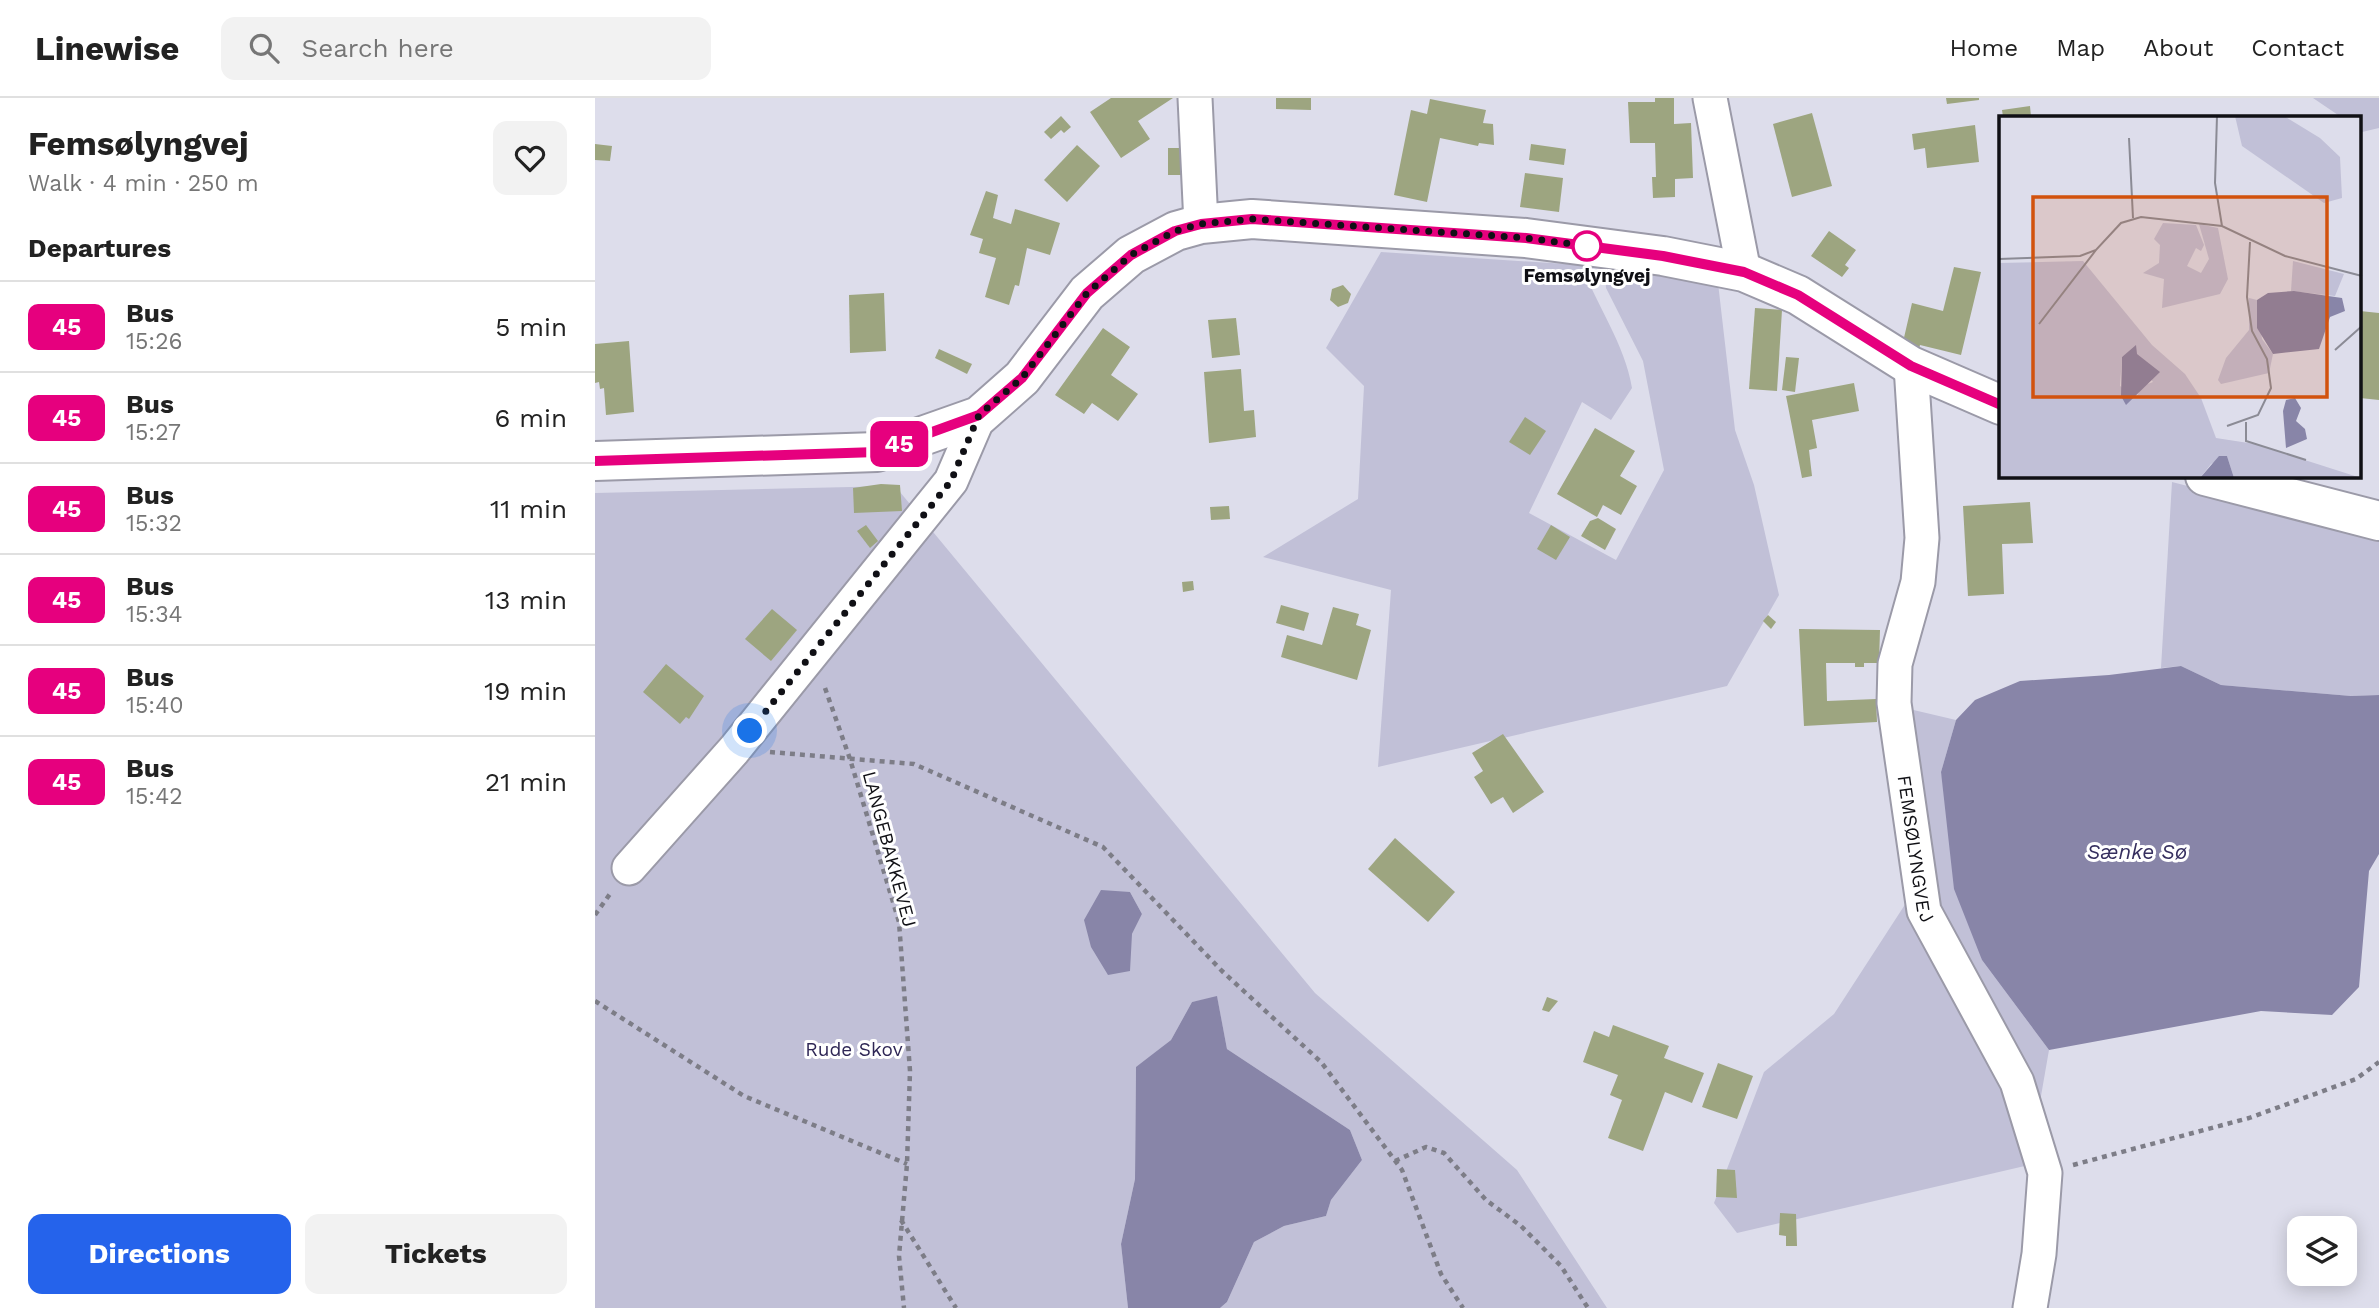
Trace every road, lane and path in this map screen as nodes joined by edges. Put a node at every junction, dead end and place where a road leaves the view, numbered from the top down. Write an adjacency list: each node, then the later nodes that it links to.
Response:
1 (1195, 98): 3 (street)
2 (1710, 98): 4 (street)
3 (1201, 224): 4 (street); 7 (street)
4 (1744, 272): 5 (street)
5 (1911, 366): 6 (street); 19 (street, FEMSØLYNGVEJ)
6 (1999, 404)
7 (979, 415): 8 (street); 11 (street)
8 (595, 461)
9 (2213, 478): 10 (street)
10 (2379, 521)
11 (812, 654): 12 (street); 13 (path, LANGEBAKKEVEJ)
12 (734, 750): 13 (path); 14 (street)
13 (851, 759): 17 (path); 18 (path, LANGEBAKKEVEJ)
14 (629, 868)
15 (595, 1001): 18 (path)
16 (2379, 1062): 19 (path)
17 (1395, 1161): 23 (path); 24 (path)
18 (907, 1164): 20 (path, LANGEBAKKEVEJ)
19 (2045, 1173): 25 (street, FEMSØLYNGVEJ)
20 (901, 1220): 21 (path, LANGEBAKKEVEJ); 22 (path)
21 (904, 1308)
22 (956, 1308)
23 (1463, 1308)
24 (1588, 1308)
25 (2030, 1308)

